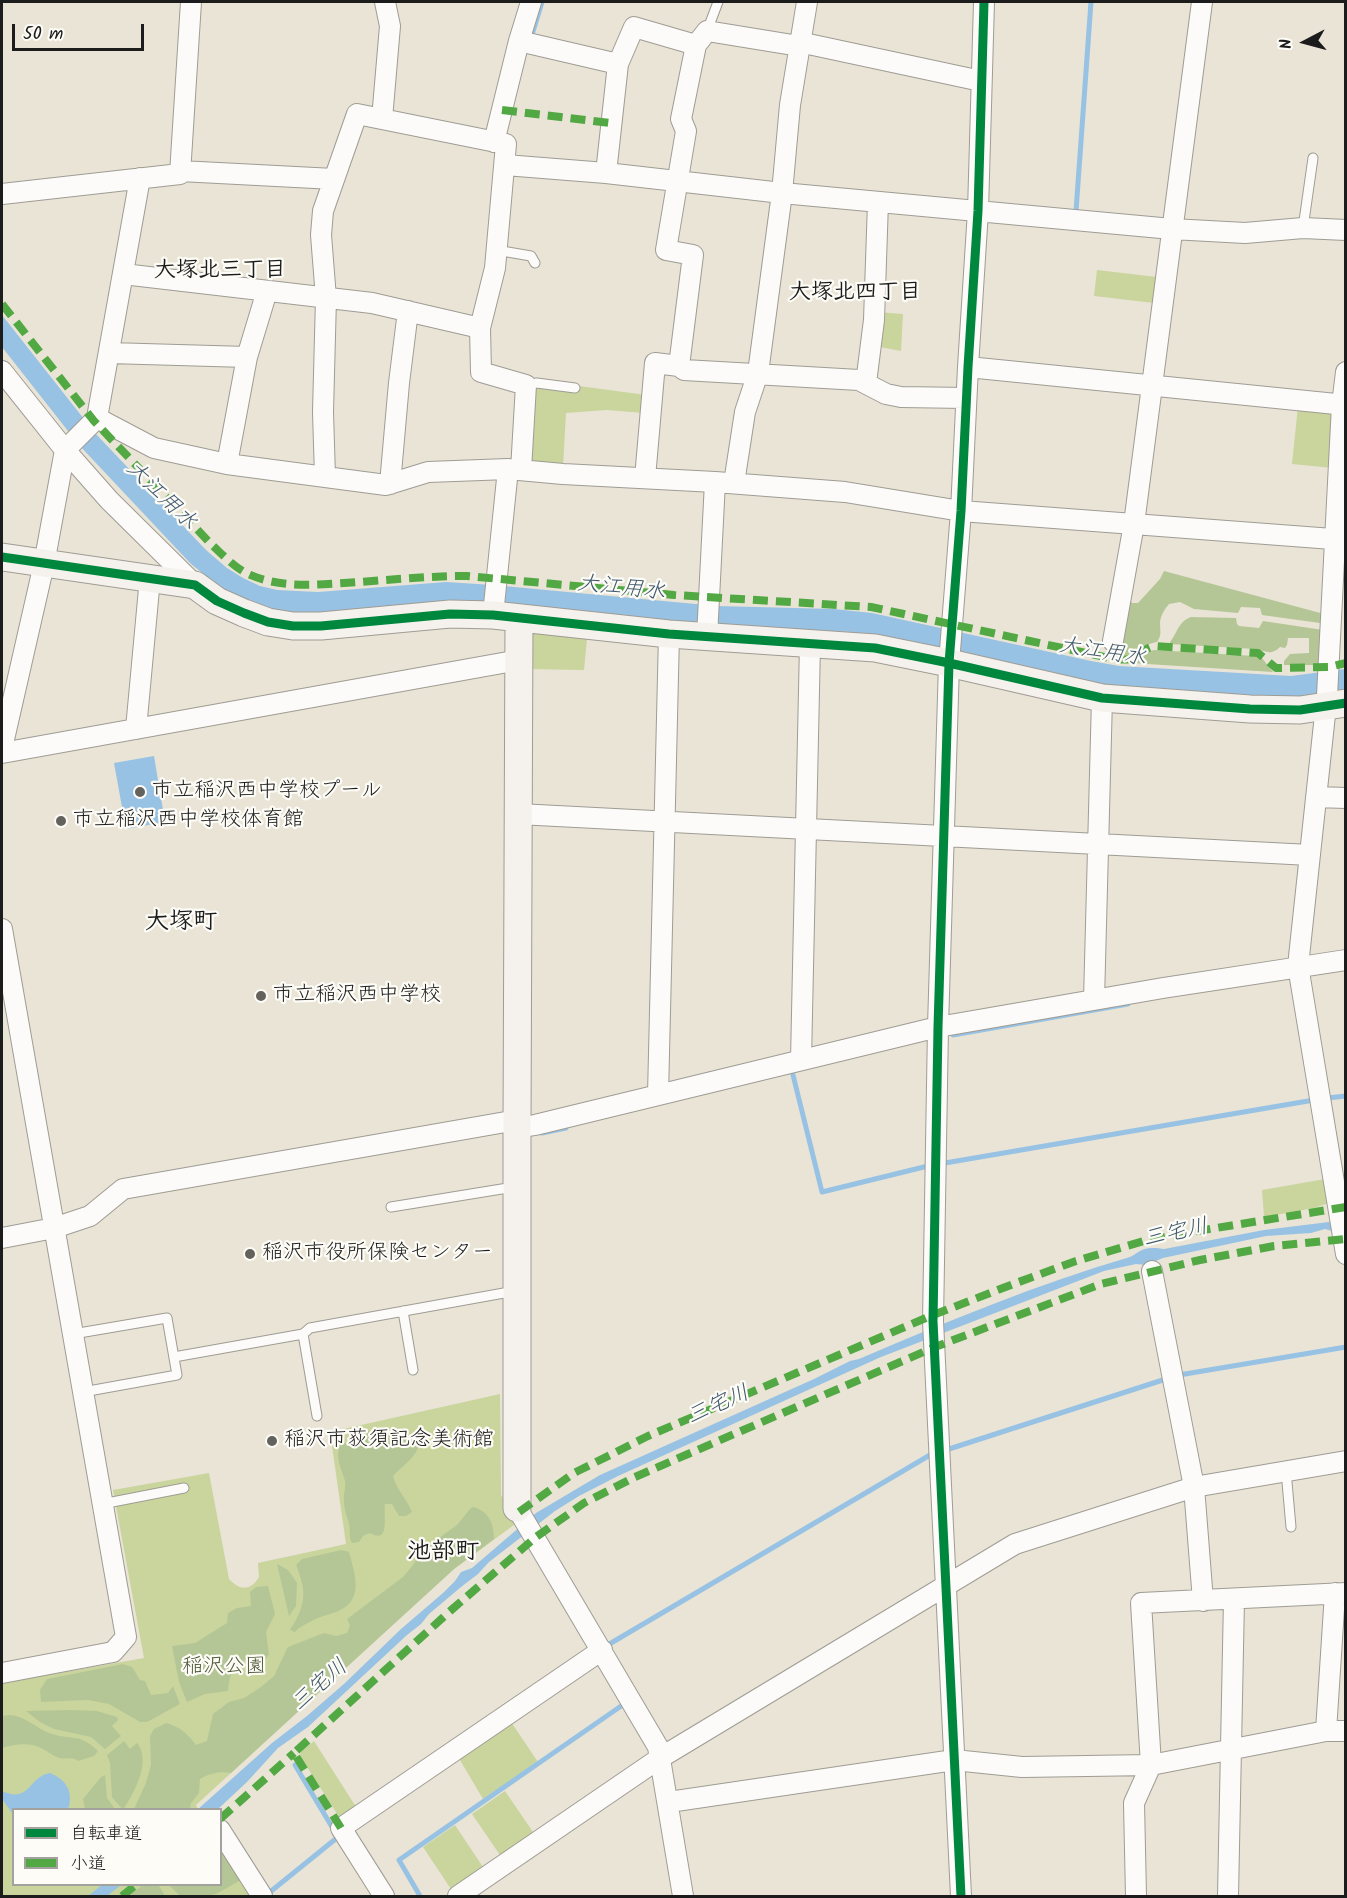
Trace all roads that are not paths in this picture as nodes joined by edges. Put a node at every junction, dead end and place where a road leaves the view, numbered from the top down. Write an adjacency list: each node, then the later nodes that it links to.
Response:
1 (191, 2): 17 (street)
2 (385, 2): 13 (street)
3 (531, 2): 9 (street)
4 (718, 2): 8 (lane)
5 (807, 2): 10 (street)
6 (984, 2): 12 (street)
7 (1202, 2): 27 (street)
8 (702, 38): 10 (street); 11 (street); 21 (street)
9 (519, 41): 11 (street); 14 (street)
10 (799, 44): 12 (street); 22 (street)
11 (618, 64): 18 (street)
12 (981, 81): 25 (street)
13 (382, 119): 14 (street); 20 (street)
14 (494, 142): 16 (street)
15 (1313, 158): 26 (lane)
16 (505, 165): 18 (street); 29 (street)
17 (180, 171): 19 (street); 20 (street)
18 (606, 173): 21 (street)
19 (140, 178): 23 (street); 31 (street)
20 (334, 179): 33 (street)
21 (678, 182): 22 (street); 38 (street)
22 (782, 193): 24 (street); 42 (street)
23 (2, 194)
24 (878, 202): 25 (street); 43 (street)
25 (978, 211): 27 (street); 39 (street)
26 (1303, 228): 27 (street); 28 (street)
27 (1172, 229): 45 (street)
28 (1346, 230)
29 (496, 250): 30 (lane); 35 (street)
30 (535, 262)
31 (123, 274): 32 (street); 36 (street)
32 (267, 291): 33 (street); 37 (street)
33 (326, 298): 34 (street); 53 (street)
34 (408, 311): 35 (street); 56 (street)
35 (480, 328): 44 (street)
36 (109, 353): 37 (street); 49 (street)
37 (247, 357): 51 (street)
38 (680, 366): 42 (street); 54 (street)
39 (968, 367): 45 (street); 47 (street)
40 (2, 371): 50 (street)
41 (1346, 372): 48 (street)
42 (758, 373): 43 (street); 55 (street)
43 (866, 383): 47 (street)
44 (526, 385): 46 (lane); 52 (street)
45 (1151, 386): 48 (street); 58 (street)
46 (575, 387)
47 (966, 398): 57 (street)
48 (1343, 405): 59 (street)
49 (95, 420): 50 (street); 51 (street)
50 (68, 446): 61 (street); 63 (street)
51 (227, 464): 53 (street)
52 (515, 469): 54 (street); 56 (street); 64 (street)
53 (325, 477): 56 (street)
54 (645, 478): 55 (street)
55 (724, 483): 57 (street); 65 (street)
56 (390, 484)
57 (961, 511): 58 (street); 69 (street)
58 (1134, 524): 59 (street); 67 (street)
59 (1340, 539): 73 (street)
60 (2, 557): 61 (street)
61 (44, 564): 62 (street); 71 (street)
62 (150, 579): 63 (street); 74 (street)
63 (195, 585): 64 (street)
64 (502, 614): 66 (street); 70 (street)
65 (707, 633): 66 (street); 68 (street)
66 (669, 634): 80 (street)
67 (1113, 641)
68 (810, 644): 69 (street); 81 (street)
69 (950, 658): 72 (street); 82 (street)
70 (519, 660): 74 (street); 79 (street)
71 (8, 691): 75 (street)
72 (1102, 698): 73 (street); 83 (street)
73 (1333, 702): 77 (street)
74 (136, 729): 76 (street)
75 (2, 748)
76 (2, 753)
77 (1316, 797): 78 (street); 84 (street)
78 (1346, 798)
79 (518, 814): 80 (street); 92 (street)
80 (664, 822): 81 (street); 91 (street)
81 (806, 829): 82 (street); 90 (street)
82 (944, 836): 83 (street); 89 (street)
83 (1098, 844): 84 (street); 88 (street)
84 (1310, 855): 87 (street)
85 (2, 929): 95 (street)
86 (1346, 960): 87 (street)
87 (1298, 966): 88 (street); 97 (street)
88 (1094, 1000): 89 (street)
89 (938, 1027): 90 (street); 114 (street)
90 (801, 1060): 91 (street)
91 (658, 1095): 92 (street)
92 (517, 1124): 93 (street); 95 (street)
93 (517, 1187): 94 (lane); 99 (street)
94 (391, 1207)
95 (54, 1228): 96 (street); 102 (street)
96 (2, 1238)
97 (1344, 1245)
98 (1152, 1270): 109 (street)
99 (517, 1291): 100 (lane); 112 (street)
100 (403, 1311): 101 (lane); 104 (lane)
101 (303, 1334): 103 (lane); 106 (lane)
102 (73, 1335): 103 (lane); 105 (street)
103 (174, 1357): 105 (lane)
104 (413, 1370)
105 (82, 1392): 111 (street)
106 (317, 1416)
107 (1346, 1461): 108 (street)
108 (1286, 1471): 109 (street); 113 (lane)
109 (1194, 1487): 114 (street); 117 (street)
110 (184, 1488): 111 (lane)
111 (102, 1504): 119 (street)
112 (520, 1512): 118 (street)
113 (1291, 1527)
114 (946, 1587): 122 (street); 123 (street)
115 (1340, 1593): 116 (street); 120 (street)
116 (1234, 1599): 117 (street); 121 (street)
117 (1203, 1601): 124 (street)
118 (602, 1650): 122 (street); 128 (street)
119 (2, 1673)
120 (1336, 1731): 121 (street)
121 (1231, 1751): 124 (street); 133 (street)
122 (660, 1758): 125 (street); 129 (street)
123 (954, 1760): 124 (street); 125 (street); 131 (street)
124 (1151, 1765): 132 (street)
125 (669, 1802): 130 (street)
126 (222, 1833): 127 (street)
127 (261, 1896)
128 (384, 1896)
129 (458, 1896)
130 (683, 1896)
131 (961, 1896)
132 (1136, 1896)
133 (1228, 1896)

